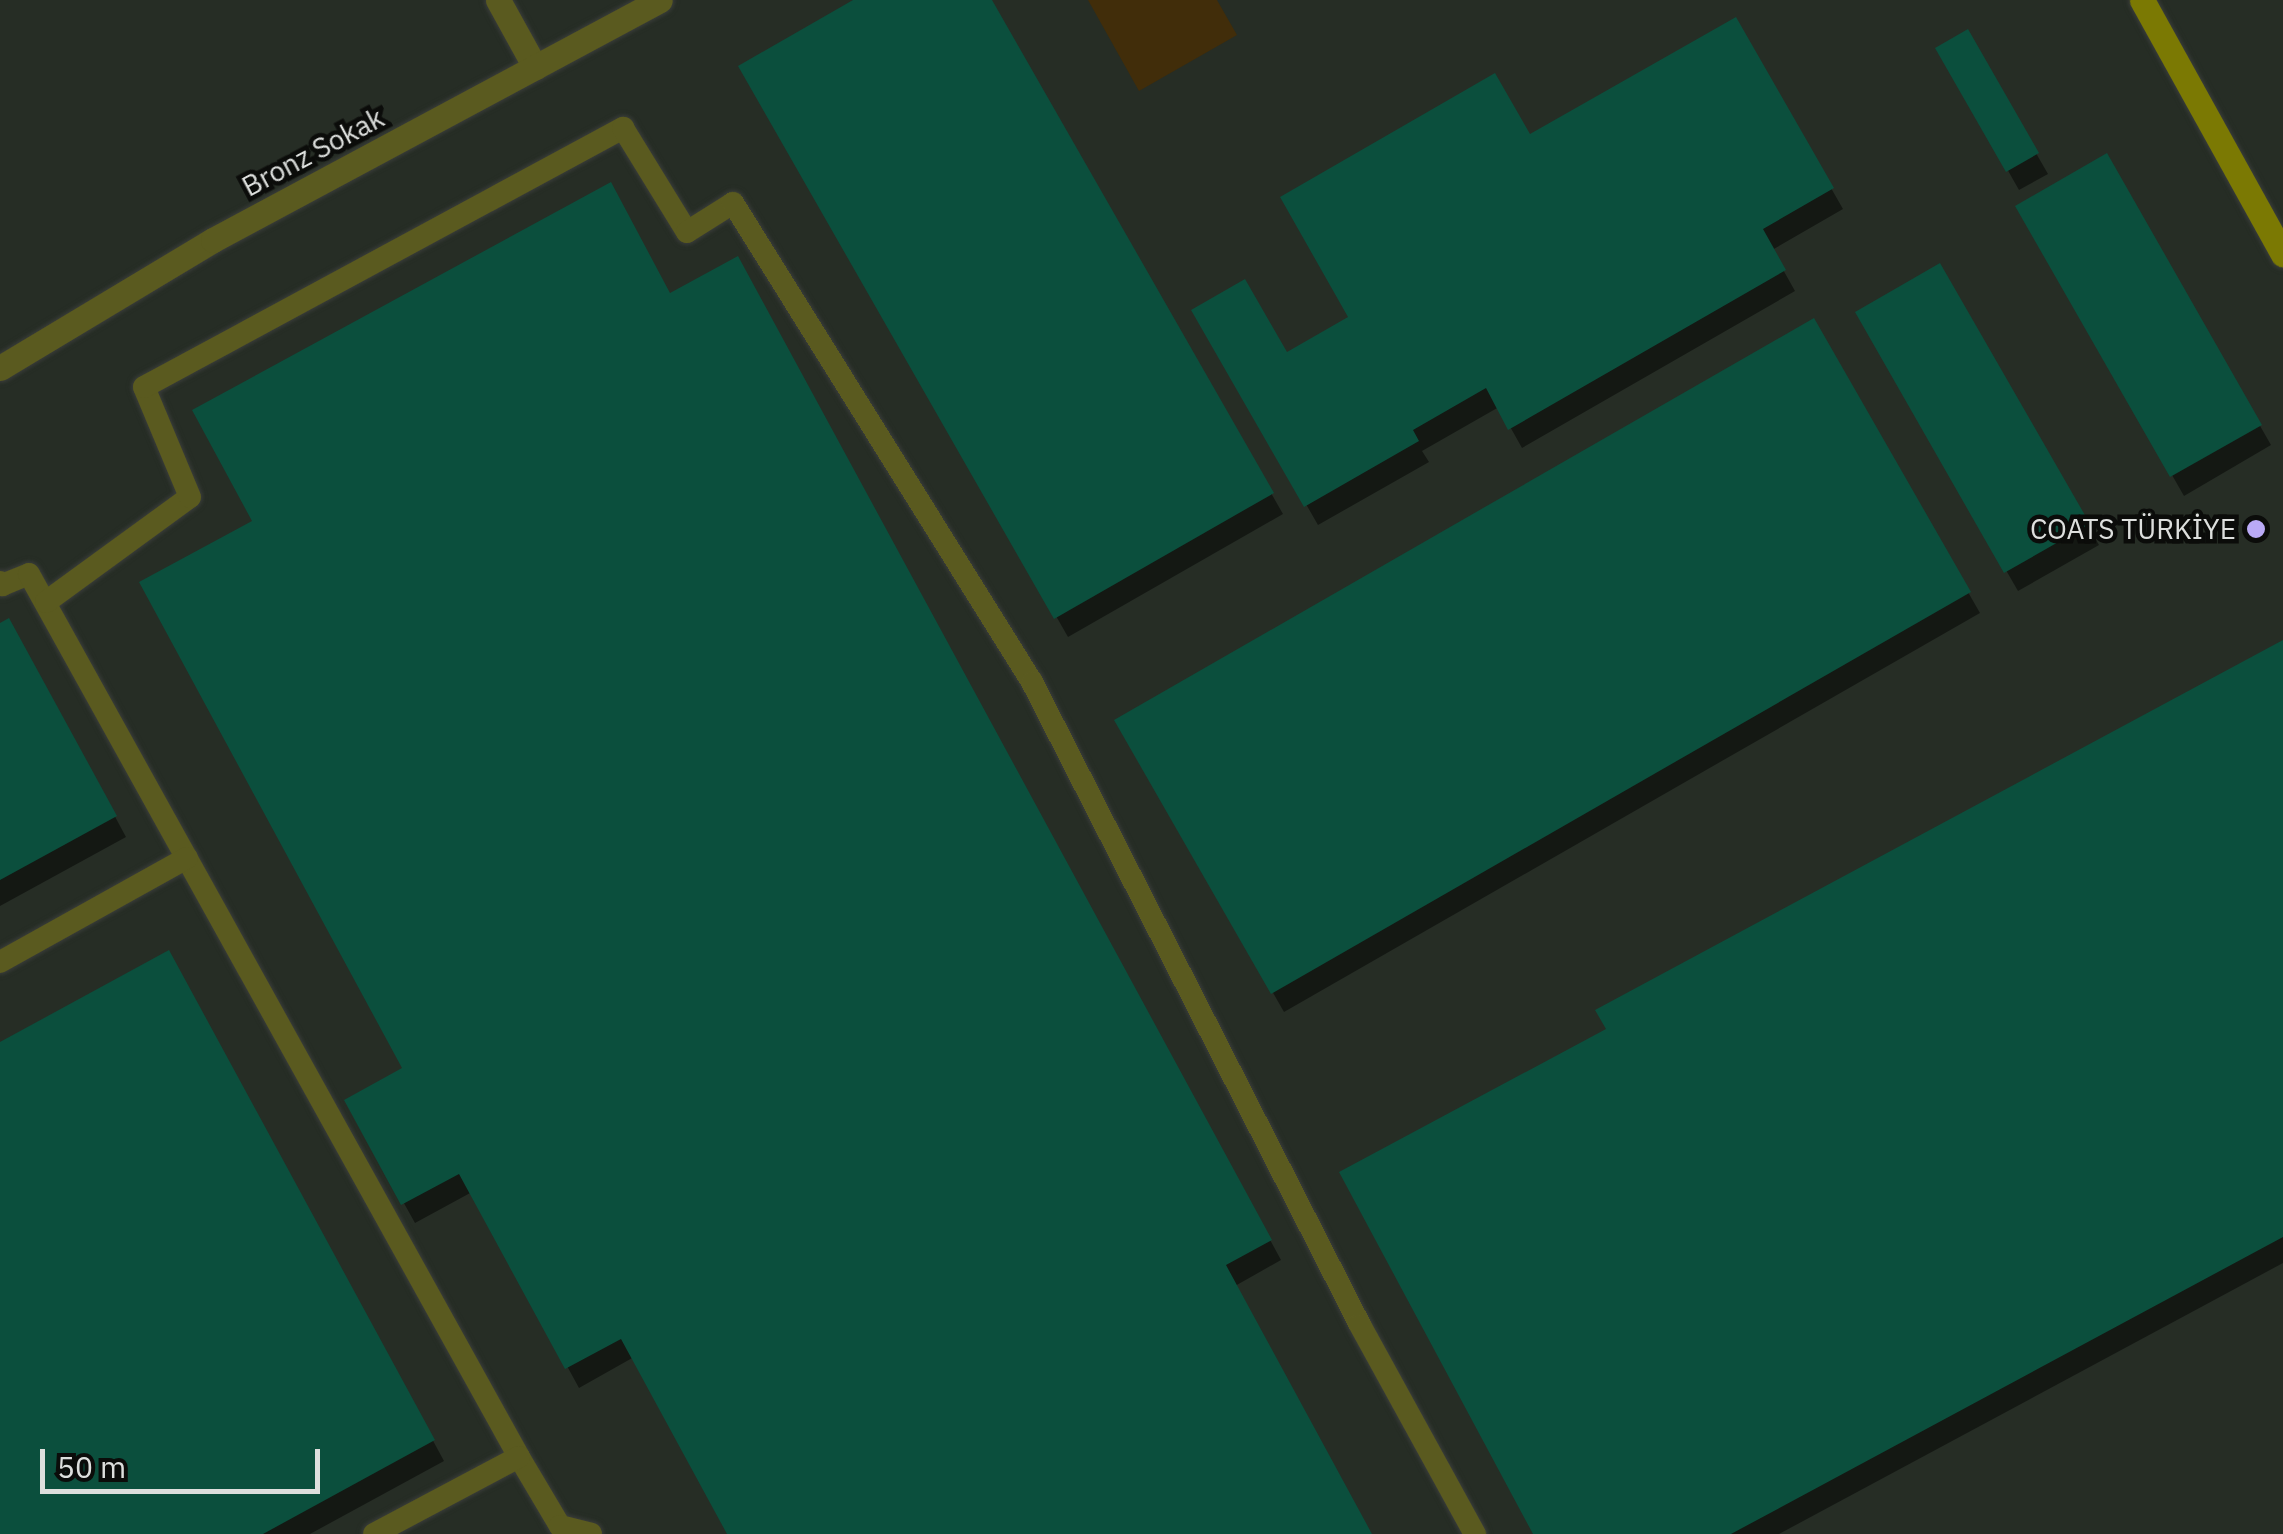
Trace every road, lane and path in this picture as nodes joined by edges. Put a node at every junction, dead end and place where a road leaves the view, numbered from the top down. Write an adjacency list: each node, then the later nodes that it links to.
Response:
1 (498, 0): 4 (street)
2 (660, 0): 4 (street, Bronz Sokak)
3 (2142, 0): 5 (main road)
4 (535, 67): 6 (street, Bronz Sokak)
5 (2283, 254)
6 (0, 368)
7 (1, 585): 8 (lane)
8 (46, 602): 9 (lane); 14 (lane)
9 (187, 858): 10 (lane); 11 (lane)
10 (0, 962)
11 (519, 1458): 12 (lane); 13 (lane)
12 (374, 1534)
13 (591, 1534)
14 (1475, 1534)

